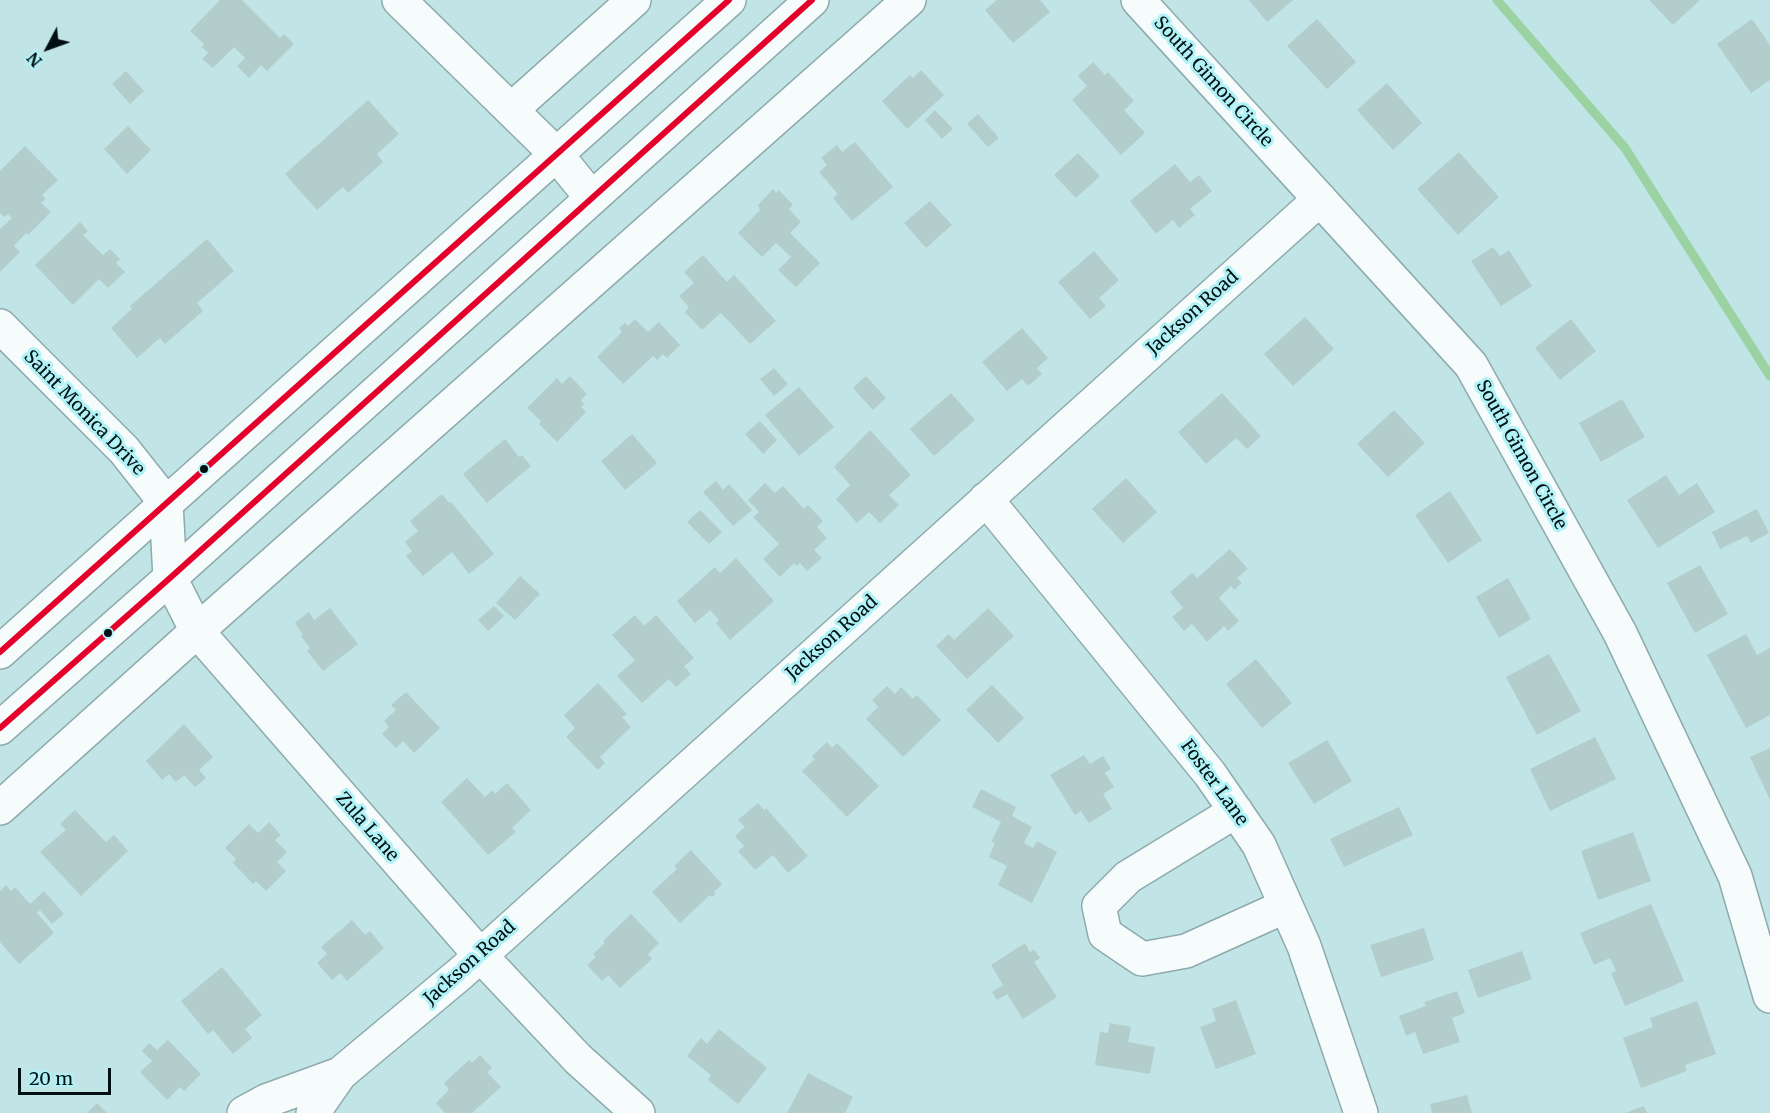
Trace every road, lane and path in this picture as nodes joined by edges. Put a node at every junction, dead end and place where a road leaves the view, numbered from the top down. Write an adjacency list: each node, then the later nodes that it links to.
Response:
1 (399, 0): 7 (street)
2 (634, 0): 7 (street)
3 (729, 0): 8 (street)
4 (812, 0): 9 (street)
5 (909, 0): 15 (street)
6 (1138, 0): 10 (street, South Gimon Circle)
7 (511, 110): 8 (street)
8 (556, 154): 9 (street); 13 (street)
9 (591, 197): 14 (street)
10 (1320, 199): 12 (street, Jackson Road); 22 (street, South Gimon Circle)
11 (0, 326): 13 (street, Saint Monica Drive)
12 (986, 499): 19 (street, Foster Lane); 21 (street, Jackson Road)
13 (166, 503): 14 (street, Zula Lane); 16 (street)
14 (170, 578): 15 (street, Zula Lane); 17 (street)
15 (197, 631): 18 (street); 21 (street, Zula Lane)
16 (0, 652)
17 (0, 728)
18 (0, 808)
19 (1236, 811): 20 (street, Foster Lane); 20 (street)
20 (1286, 906): 27 (street, Foster Lane)
21 (480, 955): 23 (street, Jackson Road); 26 (street, Zula Lane)
22 (1770, 996)
23 (340, 1074): 24 (street, Jackson Road); 25 (street, Jackson Road)
24 (244, 1113)
25 (313, 1113)
26 (638, 1113)
27 (1361, 1113)

